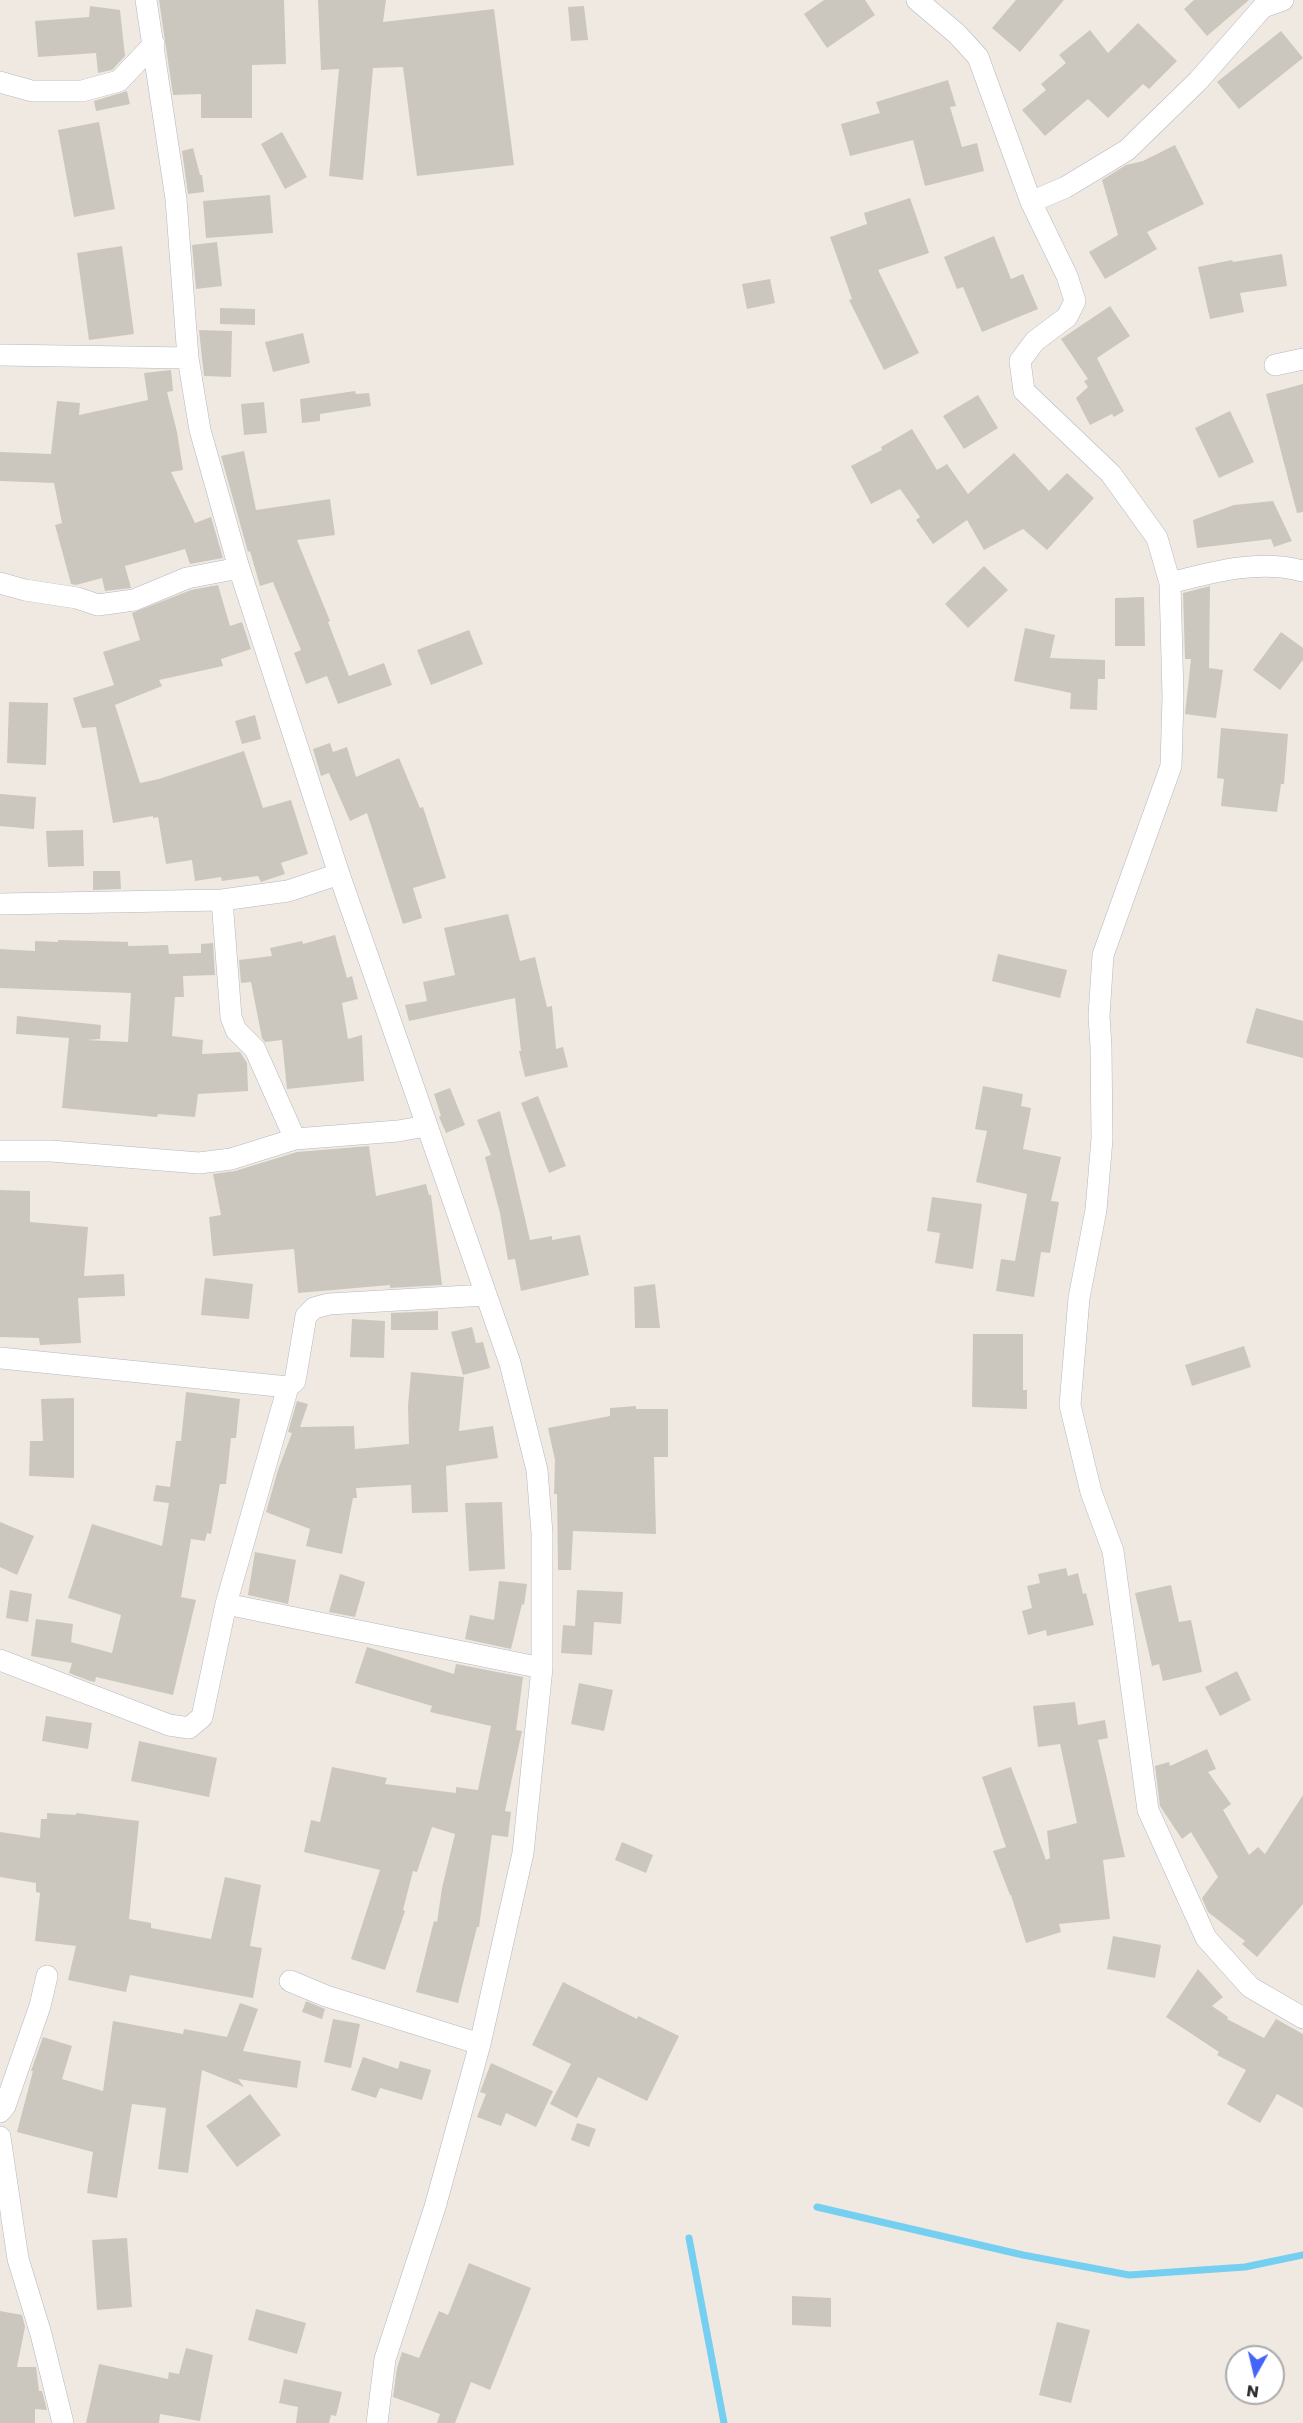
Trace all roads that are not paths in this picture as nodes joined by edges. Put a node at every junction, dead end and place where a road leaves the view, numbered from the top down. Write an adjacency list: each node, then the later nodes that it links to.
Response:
1 (146, 0): 4 (street)
2 (917, 0): 6 (street)
3 (1283, 0): 6 (street)
4 (154, 44): 5 (street); 8 (street)
5 (0, 82)
6 (1031, 202): 14 (street)
7 (0, 355): 8 (street)
8 (188, 358): 11 (street)
9 (1303, 359): 10 (street)
10 (1275, 365)
11 (239, 568): 13 (street); 15 (street)
12 (1303, 571): 14 (street)
13 (0, 583)
14 (1170, 583): 29 (street)
15 (339, 874): 16 (street); 18 (street)
16 (222, 900): 17 (street); 19 (street)
17 (0, 904)
18 (426, 1126): 19 (street); 21 (street)
19 (295, 1139): 20 (street)
20 (0, 1151)
21 (486, 1295): 23 (street); 26 (street)
22 (0, 1358): 23 (street)
23 (288, 1387): 24 (street)
24 (226, 1604): 25 (street); 26 (street)
25 (0, 1660)
26 (542, 1668): 30 (street)
27 (47, 1976): 31 (street)
28 (290, 1981): 30 (street)
29 (1303, 2018)
30 (480, 2044): 34 (street)
31 (0, 2112)
32 (0, 2137): 33 (street)
33 (63, 2423)
34 (377, 2423)

